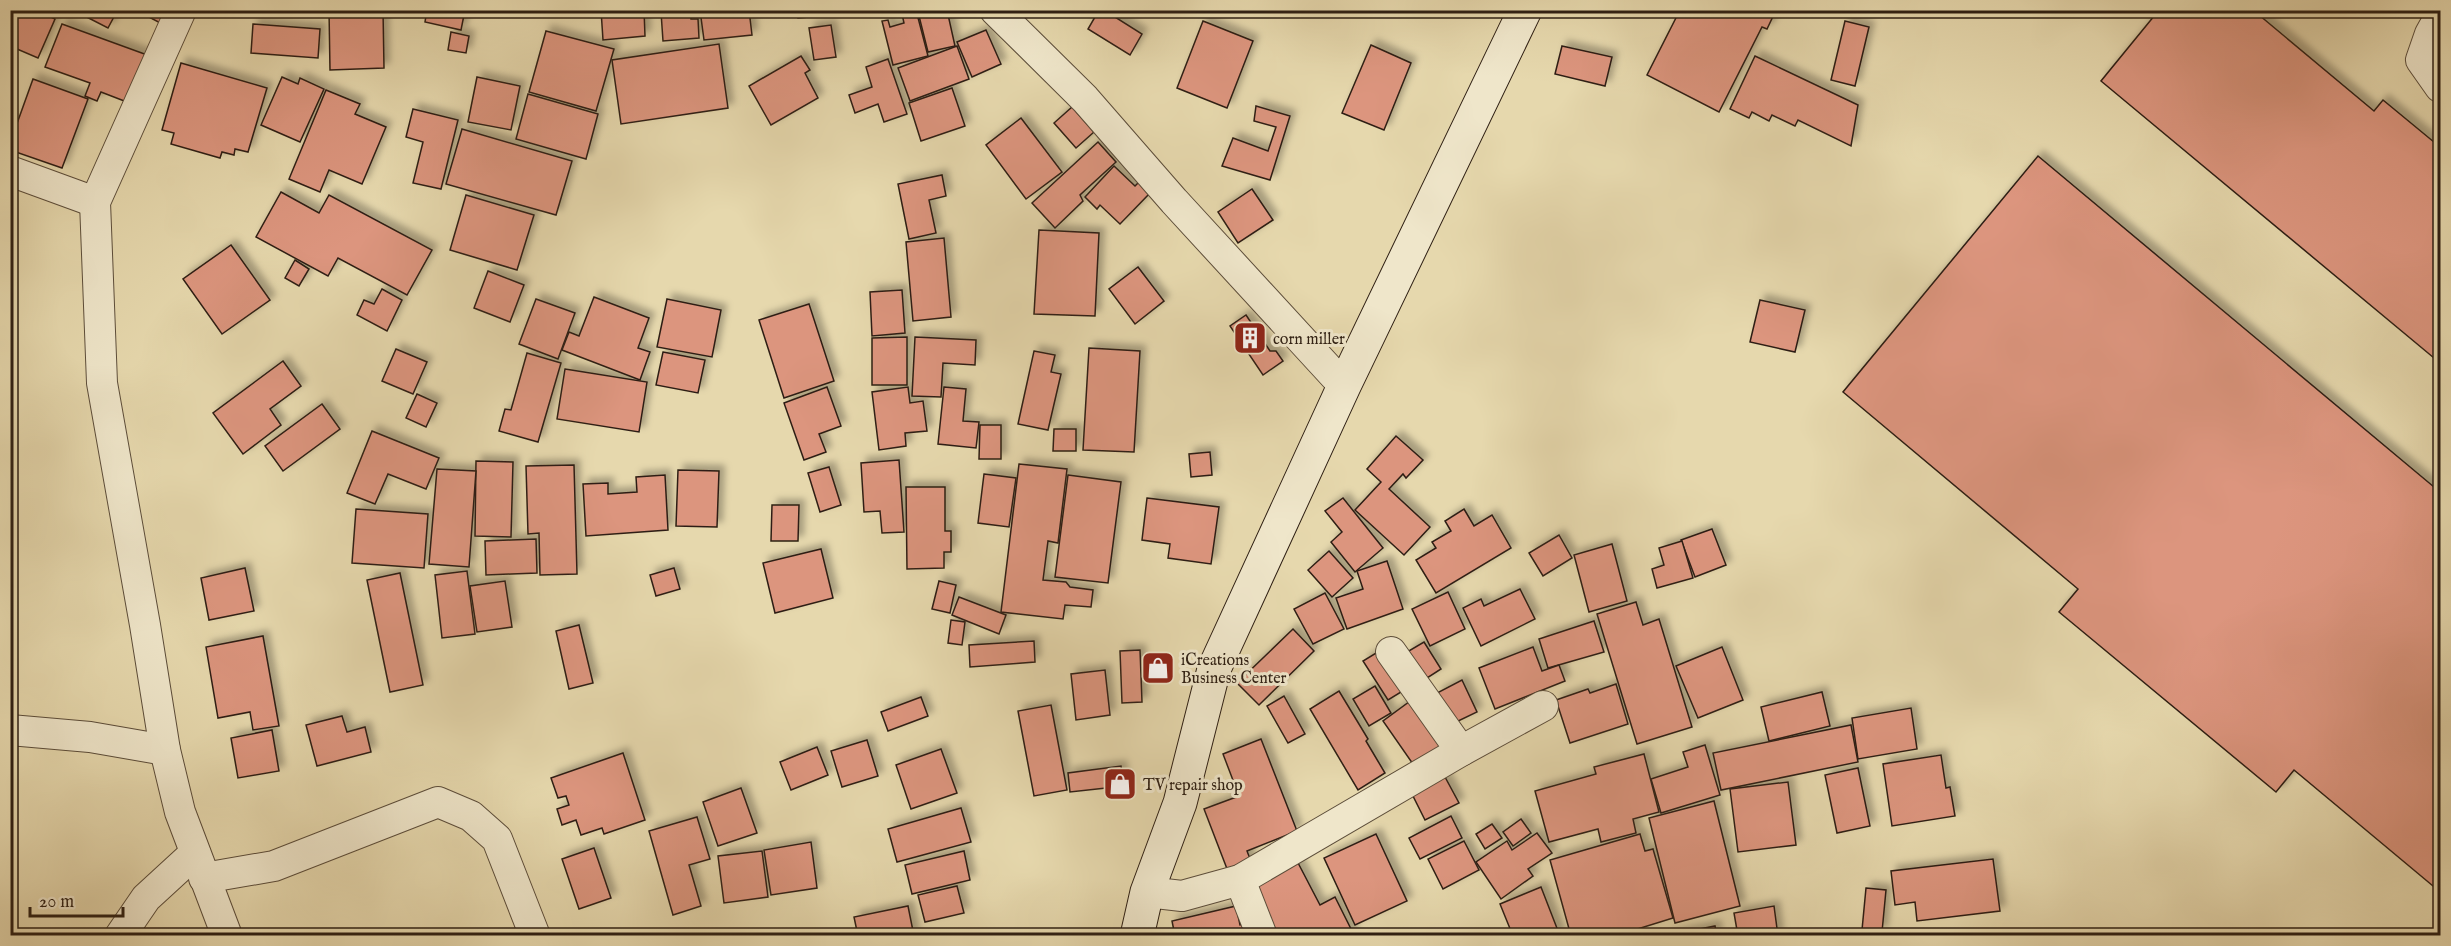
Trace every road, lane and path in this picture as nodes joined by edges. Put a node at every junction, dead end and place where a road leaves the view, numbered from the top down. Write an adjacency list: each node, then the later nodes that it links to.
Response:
1 (181, 10): 7 (street)
2 (995, 10): 8 (street)
3 (1525, 10): 8 (main road)
4 (2440, 16): 5 (street)
5 (2440, 87)
6 (10, 171): 7 (street)
7 (95, 202): 12 (street)
8 (1344, 386): 16 (main road)
9 (1391, 652): 13 (street)
10 (1543, 706): 13 (street)
11 (10, 730): 12 (street)
12 (165, 750): 14 (street)
13 (1461, 751): 15 (street)
14 (200, 866): 17 (street); 18 (street); 19 (street)
15 (1240, 880): 16 (street); 21 (street)
16 (1147, 892): 20 (main road)
17 (120, 936)
18 (227, 936)
19 (535, 936)
20 (1137, 936)
21 (1262, 936)

